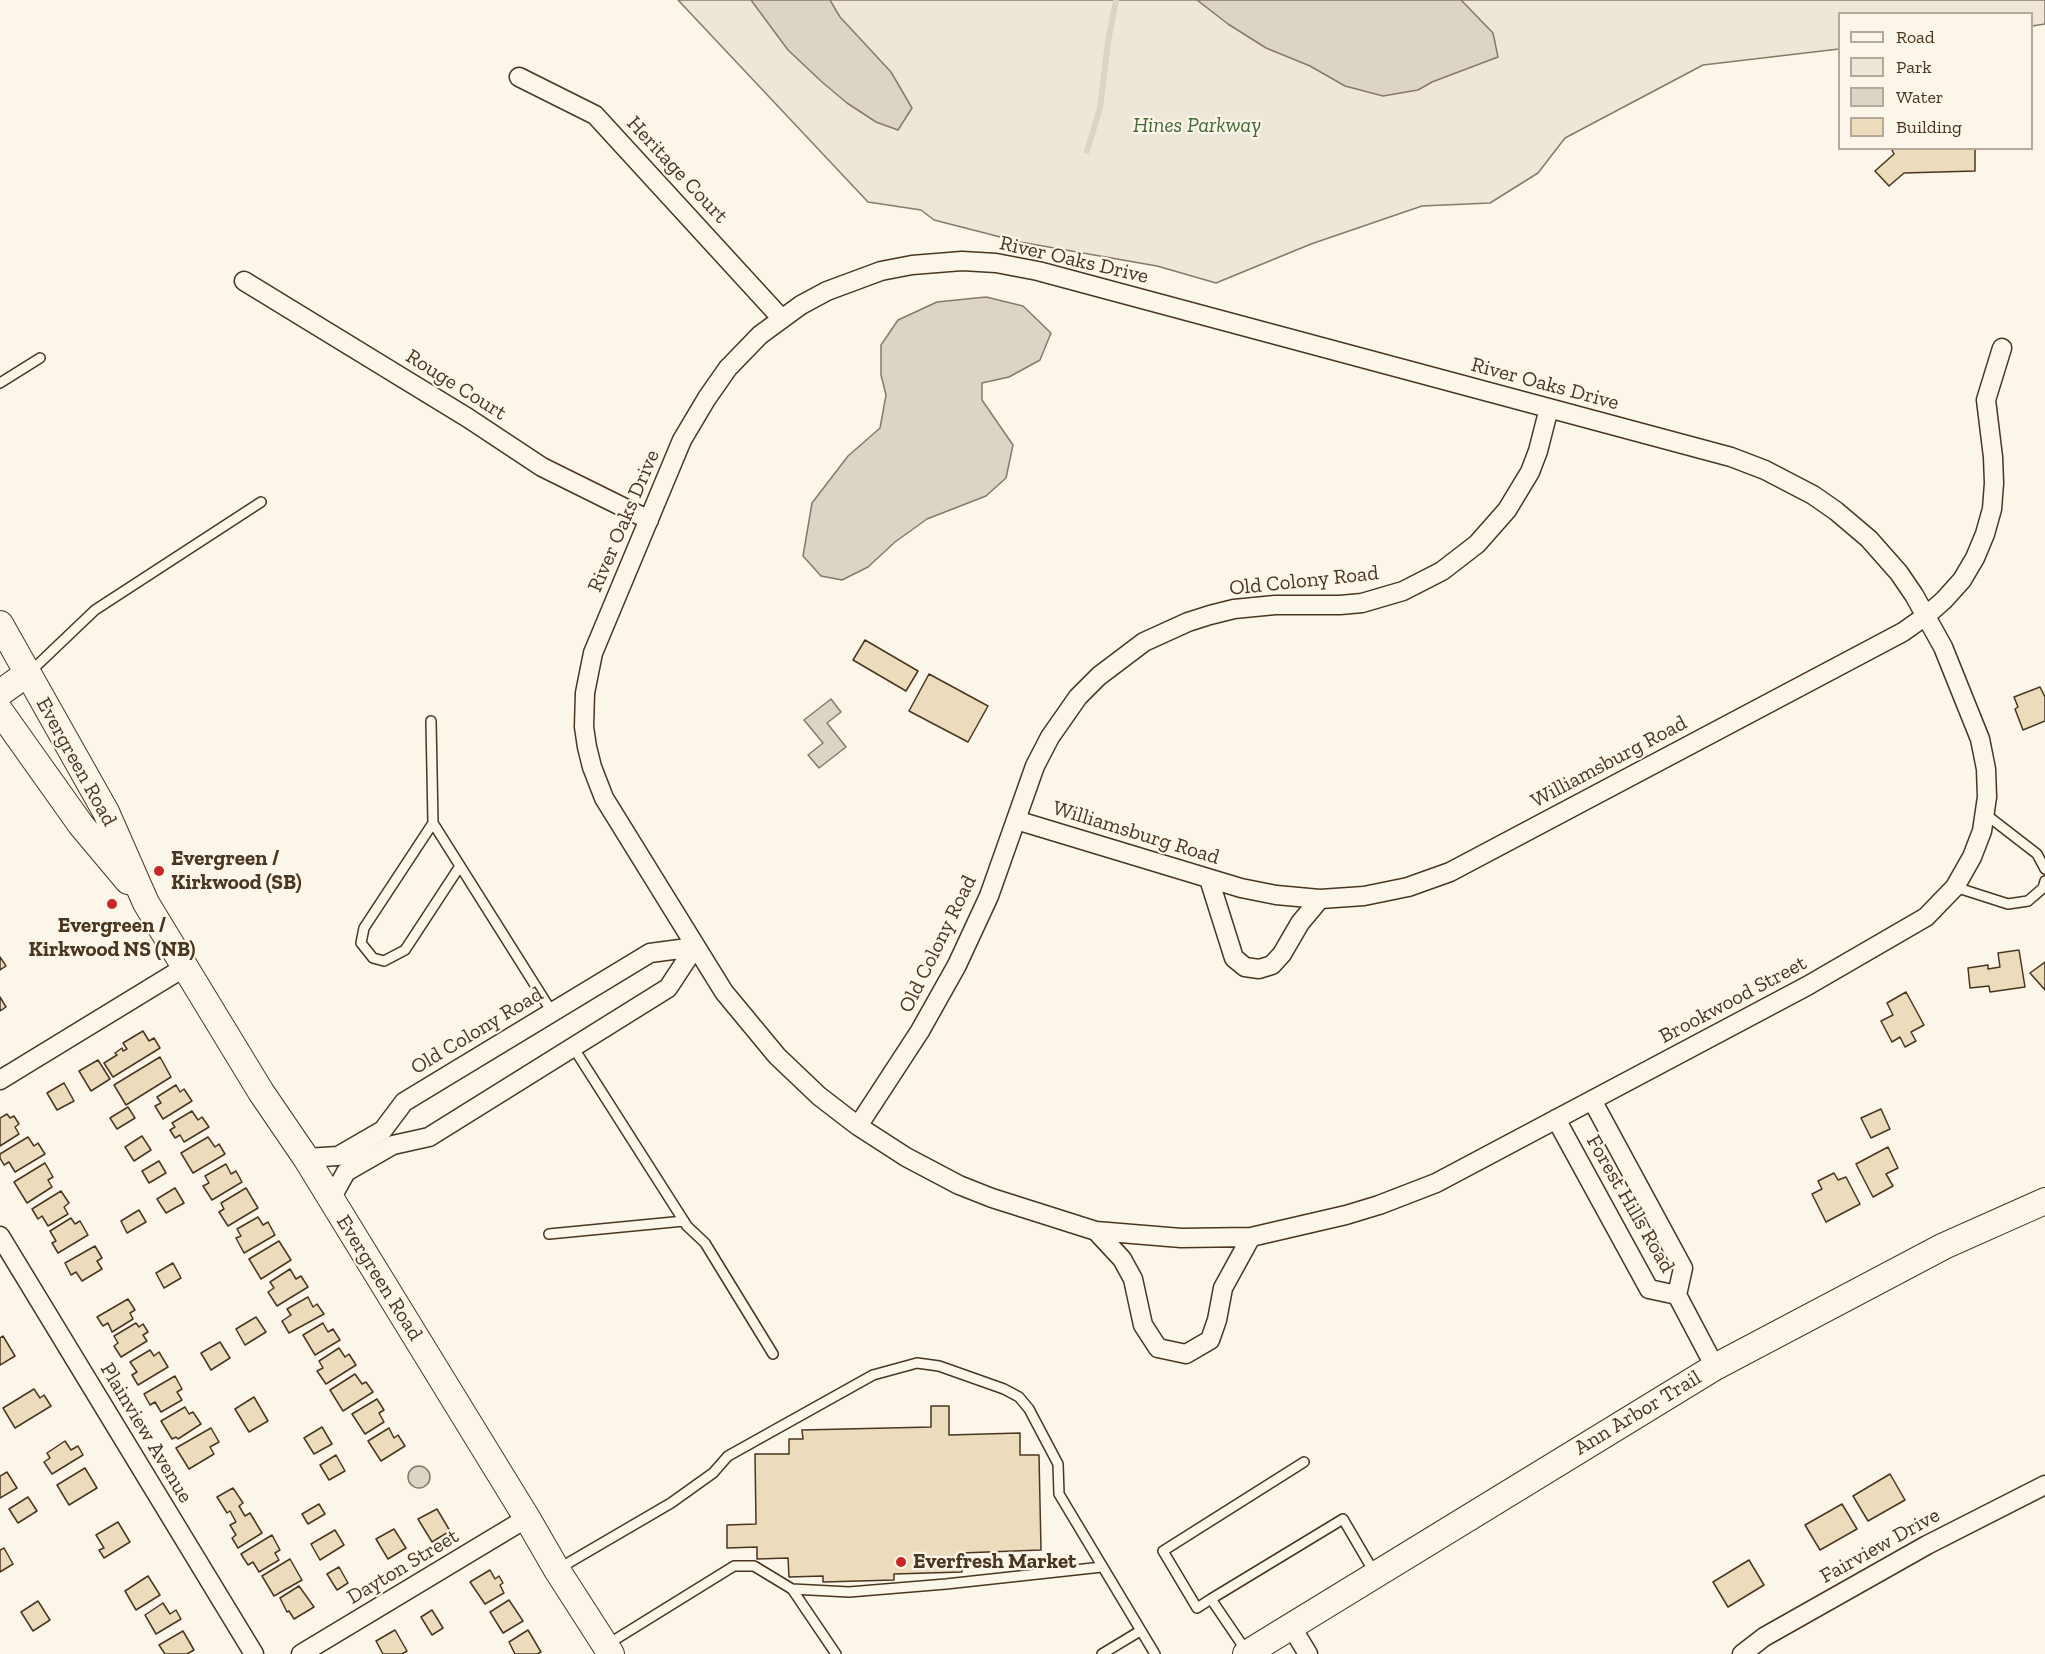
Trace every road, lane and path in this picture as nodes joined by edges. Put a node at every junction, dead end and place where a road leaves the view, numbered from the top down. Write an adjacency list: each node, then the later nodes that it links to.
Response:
1 (519, 77): 3 (street, Heritage Court)
2 (244, 281): 9 (street, Rouge Court)
3 (782, 318): 7 (street, River Oaks Drive); 9 (street, River Oaks Drive)
4 (2002, 348): 10 (street, Williamsburg Road)
5 (39, 358): 6 (lane)
6 (0, 383)
7 (1549, 408): 10 (street, River Oaks Drive); 17 (street, Old Colony Road)
8 (261, 502): 12 (lane)
9 (648, 519): 26 (street, River Oaks Drive)
10 (1927, 615): 16 (street, Brookwood Street); 24 (street, Williamsburg Road)
11 (0, 624): 12 (street, Evergreen Road)
12 (28, 674): 13 (street); 25 (street, Evergreen Road)
13 (0, 693)
14 (0, 711): 25 (street, Evergreen Road)
15 (431, 721): 18 (lane)
16 (1984, 813): 20 (lane); 23 (street, Brookwood Street)
17 (1016, 820): 21 (street, Williamsburg Road); 33 (street, Old Colony Road)
18 (433, 823): 19 (lane); 19 (lane)
19 (460, 866): 28 (lane)
20 (2045, 868)
21 (1209, 879): 24 (street, Williamsburg Road); 24 (street)
22 (2045, 881): 23 (lane)
23 (1955, 887): 31 (street, Brookwood Street)
24 (1320, 898)
25 (146, 903): 27 (street, Evergreen Road)
26 (695, 946): 28 (street, Old Colony Road); 29 (street); 33 (street, Brookwood Street)
27 (185, 967): 30 (street); 34 (street, Evergreen Road)
28 (552, 1012): 34 (street, Old Colony Road)
29 (573, 1047): 35 (street); 37 (lane)
30 (0, 1080)
31 (1592, 1100): 32 (street, Brookwood Street); 42 (street, Forest Hills Road)
32 (1556, 1119): 41 (street, Brookwood Street); 42 (street, Forest Hills Road)
33 (858, 1126): 38 (street, Brookwood Street)
34 (306, 1158): 35 (street, Evergreen Road)
35 (331, 1199): 47 (street, Evergreen Road)
36 (2045, 1201): 44 (street, Ann Arbor Trail)
37 (684, 1221): 39 (lane); 43 (lane)
38 (1096, 1231): 41 (street, Brookwood Street); 41 (street)
39 (549, 1234)
40 (0, 1236): 56 (street, Plainview Avenue)
41 (1251, 1237)
42 (1677, 1295): 44 (street, Forest Hills Road)
43 (773, 1354)
44 (1715, 1367): 50 (street, Ann Arbor Trail)
45 (1304, 1462): 52 (lane)
46 (2045, 1485): 63 (street, Fairview Drive)
47 (527, 1518): 49 (street, Evergreen Road); 57 (street, Dayton Street)
48 (1102, 1567): 49 (lane); 51 (lane); 54 (lane)
49 (557, 1570): 55 (street, Evergreen Road)
50 (1375, 1574): 52 (lane); 53 (street, Ann Arbor Trail)
51 (792, 1589): 55 (lane); 58 (lane)
52 (1211, 1599): 61 (lane)
53 (1291, 1626): 61 (street, Ann Arbor Trail); 62 (street)
54 (1140, 1630): 59 (lane); 60 (lane)
55 (608, 1650)
56 (254, 1654)
57 (301, 1654)
58 (836, 1654)
59 (1102, 1654)
60 (1155, 1654)
61 (1247, 1654)
62 (1308, 1654)
63 (1742, 1654)

